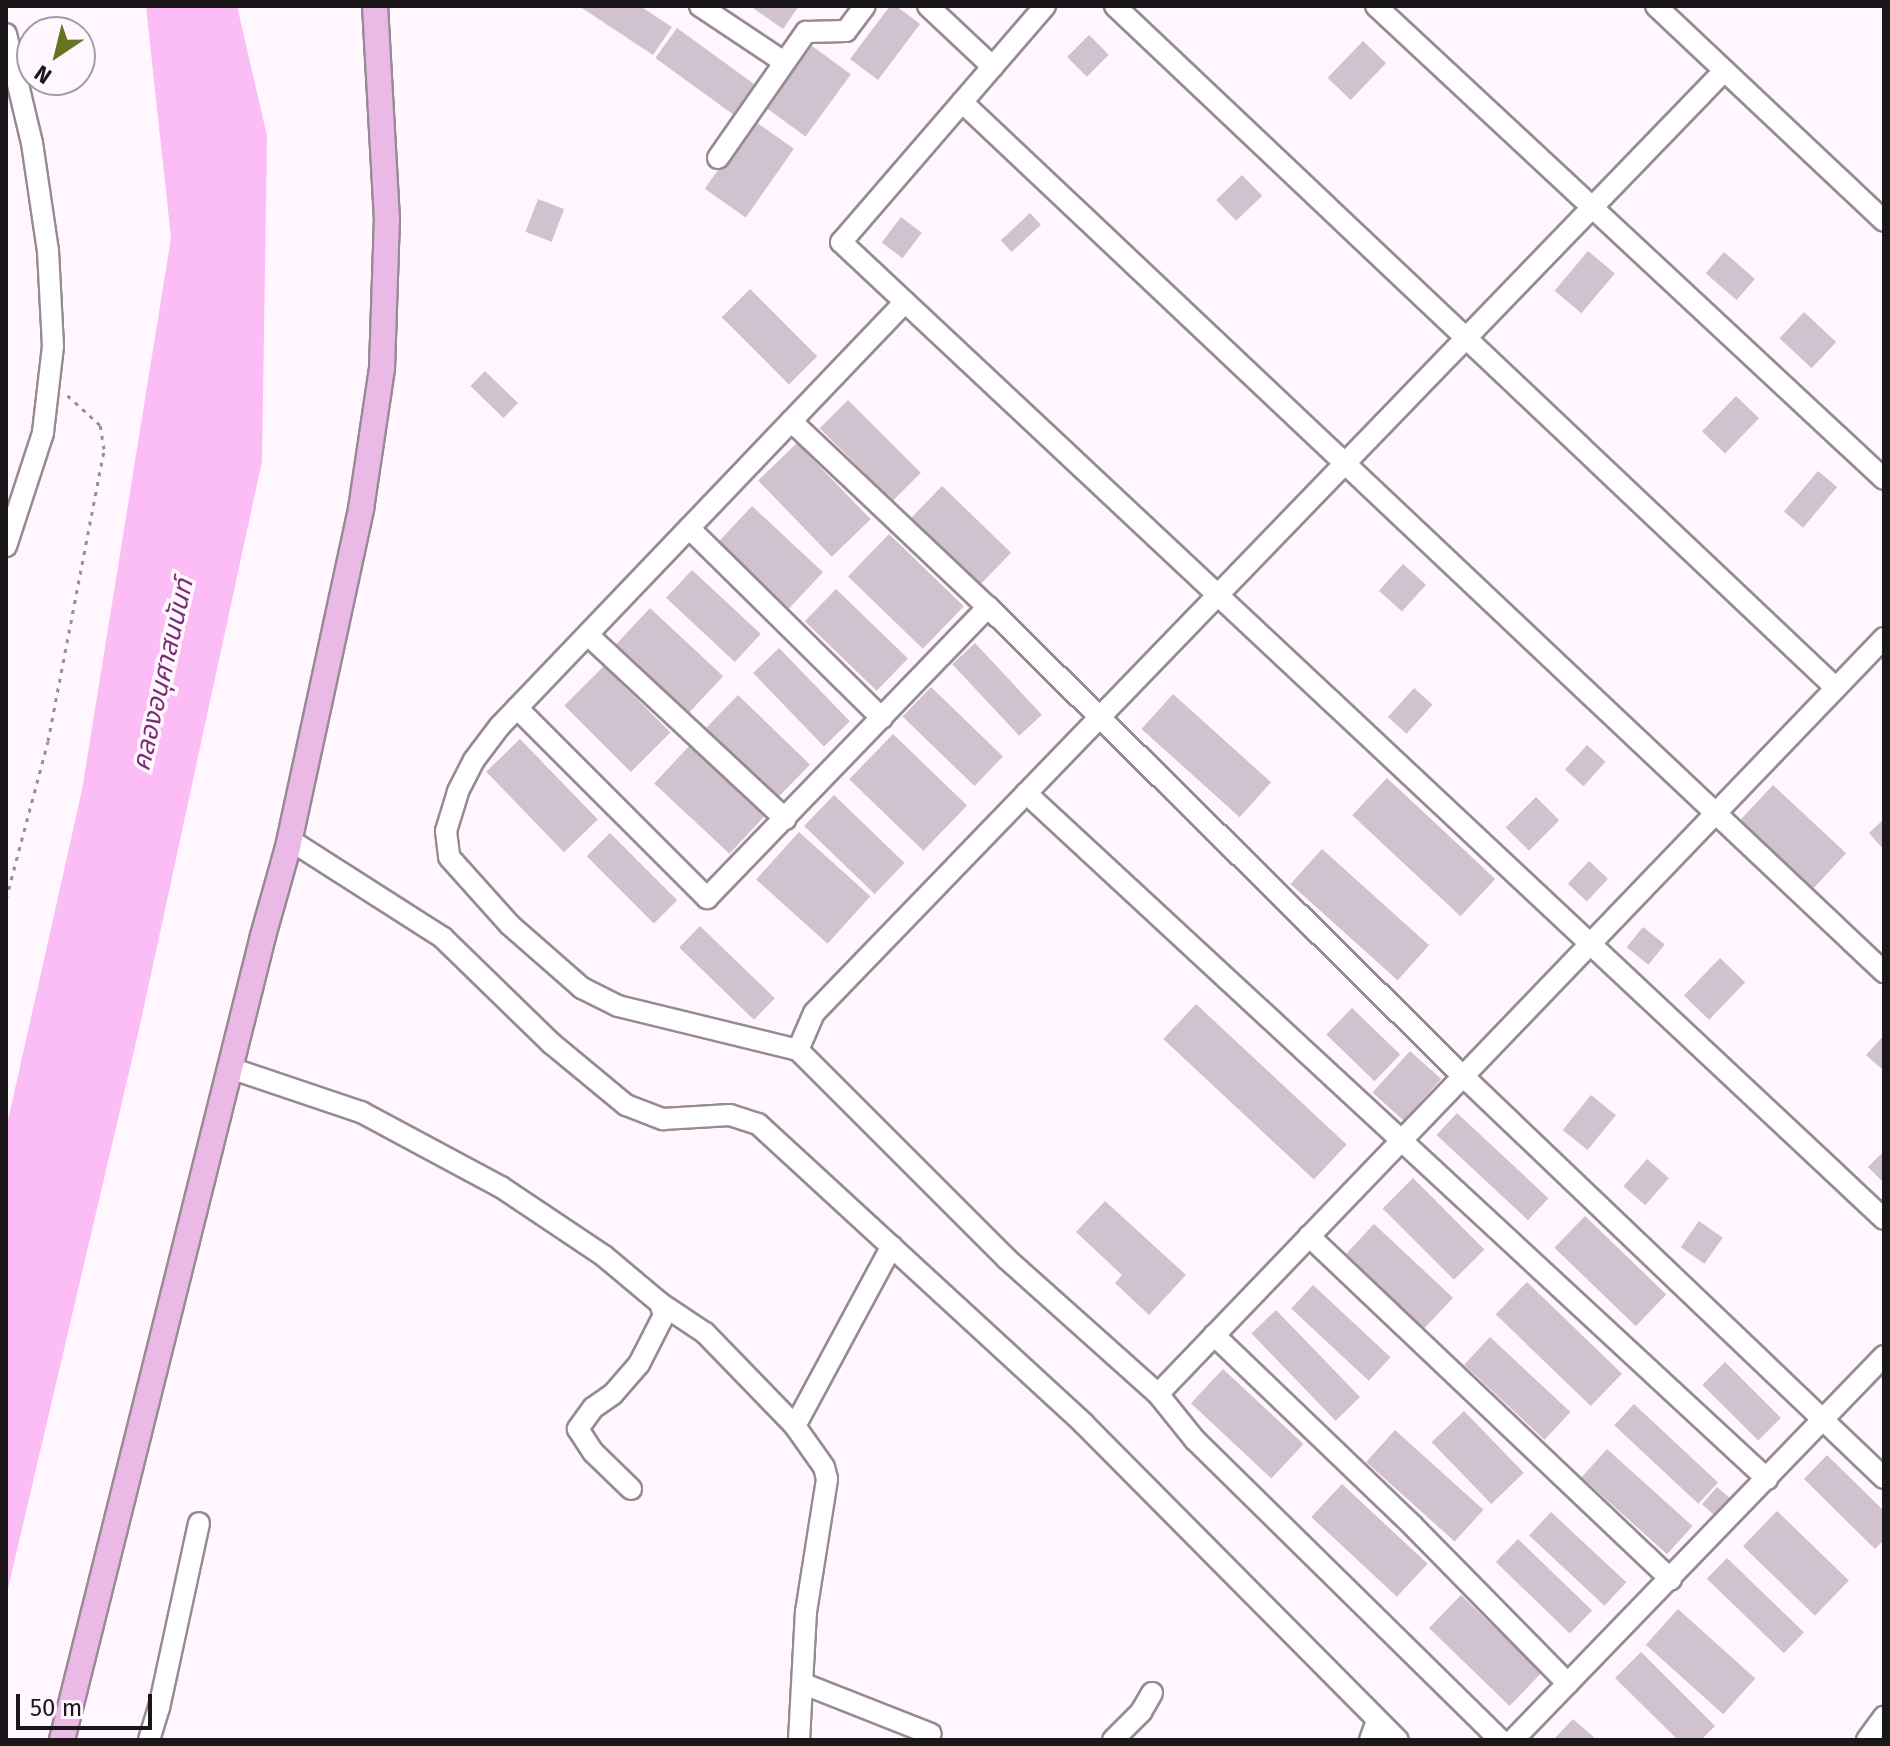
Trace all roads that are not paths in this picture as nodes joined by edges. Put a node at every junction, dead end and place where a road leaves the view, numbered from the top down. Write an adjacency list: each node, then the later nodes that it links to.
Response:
1 (375, 6): 35 (main road)
2 (700, 6): 10 (street)
3 (865, 6): 10 (street)
4 (928, 6): 11 (street)
5 (1045, 6): 11 (street)
6 (1115, 6): 18 (street)
7 (1376, 6): 15 (street)
8 (1661, 7): 12 (street)
9 (6, 34): 23 (street)
10 (784, 62): 14 (street)
11 (993, 67): 13 (street)
12 (1724, 71): 15 (street); 16 (street)
13 (962, 102): 17 (street); 20 (street)
14 (718, 158)
15 (1592, 207): 18 (street); 21 (street)
16 (1884, 221)
17 (905, 302): 19 (street); 24 (street)
18 (1466, 338): 20 (street); 28 (street)
19 (791, 421): 22 (street); 25 (street)
20 (1345, 463): 24 (street); 33 (street)
21 (1884, 479)
22 (689, 528): 26 (street); 30 (street)
23 (6, 546)
24 (1217, 595): 31 (street); 36 (street)
25 (988, 607): 30 (street); 31 (street)
26 (588, 635): 29 (street); 34 (street)
27 (1884, 638): 28 (street)
28 (1836, 688): 33 (street)
29 (517, 708): 34 (street); 38 (street)
30 (882, 718): 34 (street)
31 (1097, 720): 32 (street); 40 (street)
32 (1026, 793): 38 (street); 41 (street)
33 (1716, 813): 36 (street); 37 (street)
34 (785, 819)
35 (290, 840): 39 (main road); 44 (street)
36 (1590, 944): 40 (street); 42 (street)
37 (1884, 972)
38 (798, 1050): 48 (street)
39 (230, 1068): 45 (street); 62 (main road)
40 (1463, 1076): 41 (street); 49 (street)
41 (1401, 1141): 43 (street); 52 (street)
42 (1884, 1219)
43 (1309, 1236): 46 (street); 55 (street)
44 (892, 1246): 50 (street); 60 (street)
45 (660, 1303): 50 (street); 53 (street)
46 (1214, 1335): 48 (street); 57 (street)
47 (1884, 1356): 49 (street)
48 (1158, 1394): 67 (street)
49 (1822, 1421): 51 (street); 52 (street)
50 (795, 1426): 56 (street)
51 (1884, 1478)
52 (1767, 1479): 55 (street)
53 (631, 1489)
54 (199, 1523): 63 (street)
55 (1671, 1579): 57 (street)
56 (804, 1684): 61 (street); 64 (street)
57 (1568, 1684): 68 (street)
58 (1152, 1693): 65 (street)
59 (1884, 1717): 69 (street)
60 (1373, 1730): 66 (street)
61 (931, 1734)
62 (62, 1740)
63 (149, 1740)
64 (799, 1740)
65 (1113, 1740)
66 (1398, 1740)
67 (1500, 1740)
68 (1513, 1740)
69 (1867, 1740)

